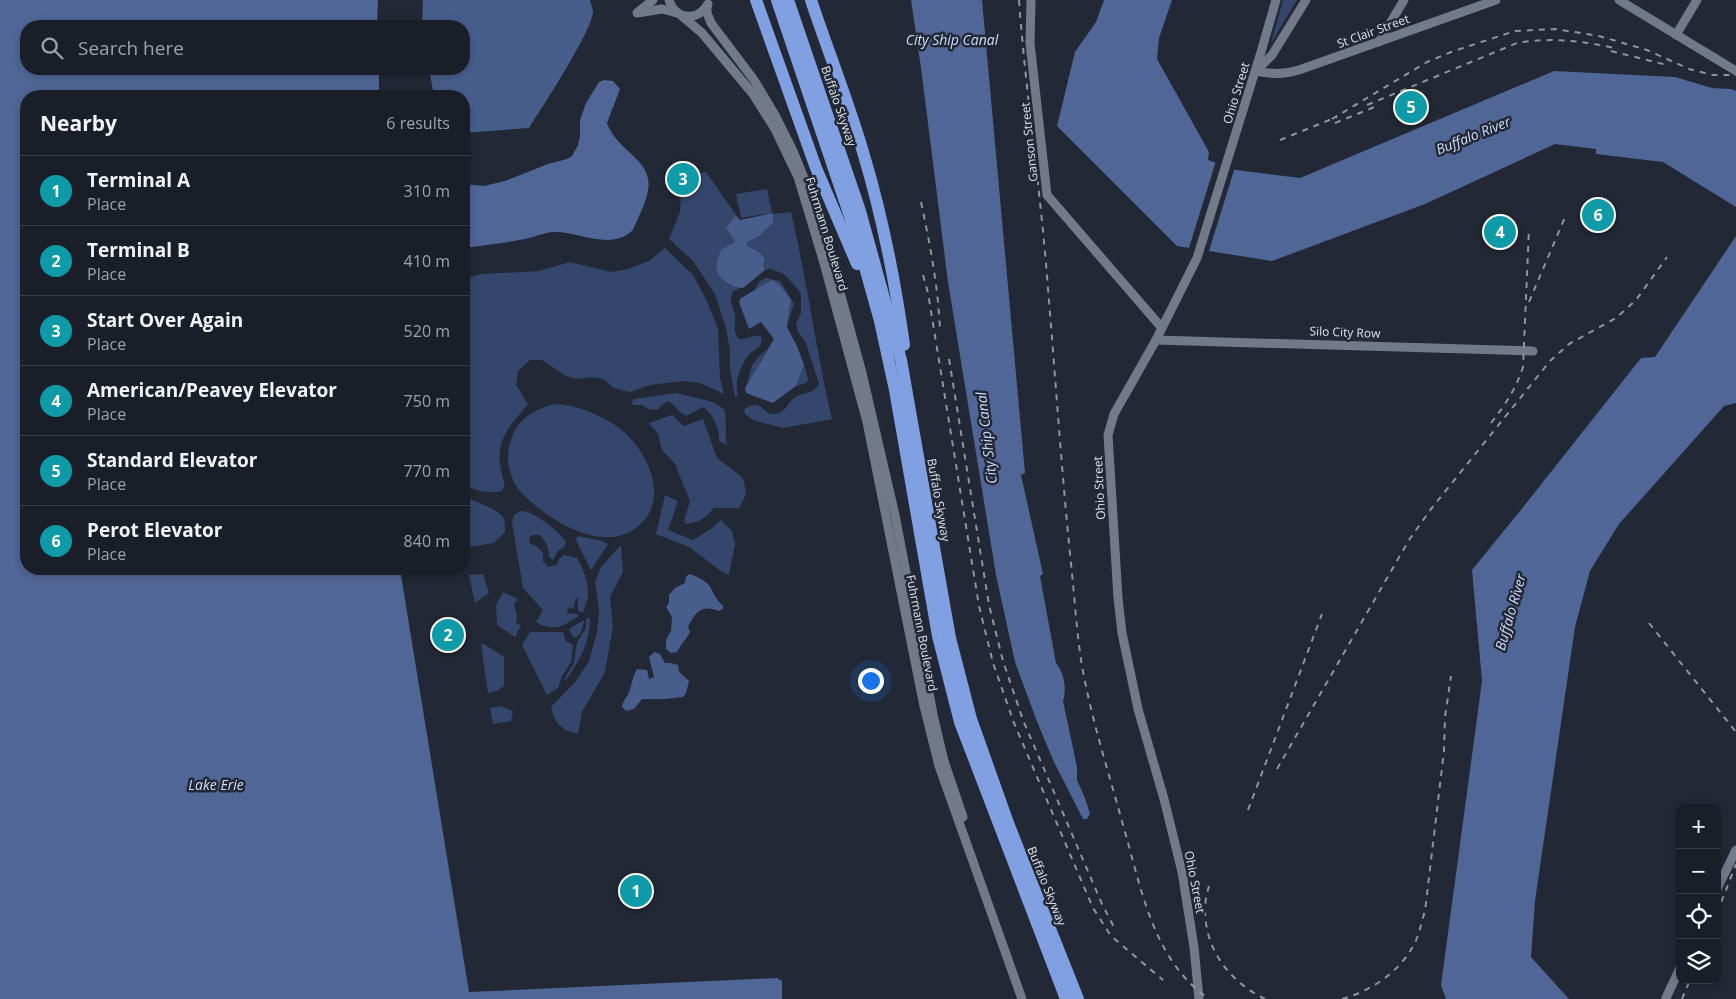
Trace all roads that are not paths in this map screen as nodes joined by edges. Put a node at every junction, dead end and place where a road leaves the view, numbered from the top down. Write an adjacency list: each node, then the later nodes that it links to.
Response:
1 (653, 0): 15 (street)
2 (669, 0): 15 (street, Fuhrmann Boulevard)
3 (756, 0): 21 (highway)
4 (777, 0): 21 (highway, Buffalo Skyway)
5 (788, 0): 25 (highway, Buffalo Skyway)
6 (811, 0): 25 (highway)
7 (1031, 0): 22 (street, Ganson Street)
8 (1276, 0): 18 (street, Ohio Street)
9 (1306, 0): 18 (street)
10 (1404, 0): 17 (street)
11 (1496, 0): 17 (street, St Clair Street)
12 (1618, 0): 16 (street)
13 (1697, 0): 16 (street)
14 (709, 2): 15 (street, Fuhrmann Boulevard); 20 (street, Fuhrmann Boulevard)
15 (681, 15): 20 (street, Fuhrmann Boulevard)
16 (1676, 35): 19 (street)
17 (1379, 42): 18 (street, St Clair Street)
18 (1256, 71): 22 (street, Ohio Street)
19 (1736, 71)
20 (797, 168): 27 (street, Fuhrmann Boulevard)
21 (880, 321): 26 (highway, Buffalo Skyway)
22 (1162, 328): 23 (street, Ohio Street)
23 (1156, 340): 24 (street, Silo City Row); 36 (street, Ohio Street)
24 (1533, 351)
25 (901, 360): 26 (highway, Buffalo Skyway)
26 (909, 437): 34 (highway, Buffalo Skyway); 35 (highway, Buffalo Skyway)
27 (969, 844): 32 (street, Fuhrmann Boulevard); 33 (street, Fuhrmann Boulevard)
28 (1736, 850): 29 (street)
29 (1721, 881)
30 (1676, 977): 31 (street)
31 (1666, 998)
32 (1022, 999)
33 (1028, 999)
34 (1066, 999)
35 (1078, 999)
36 (1199, 999)

